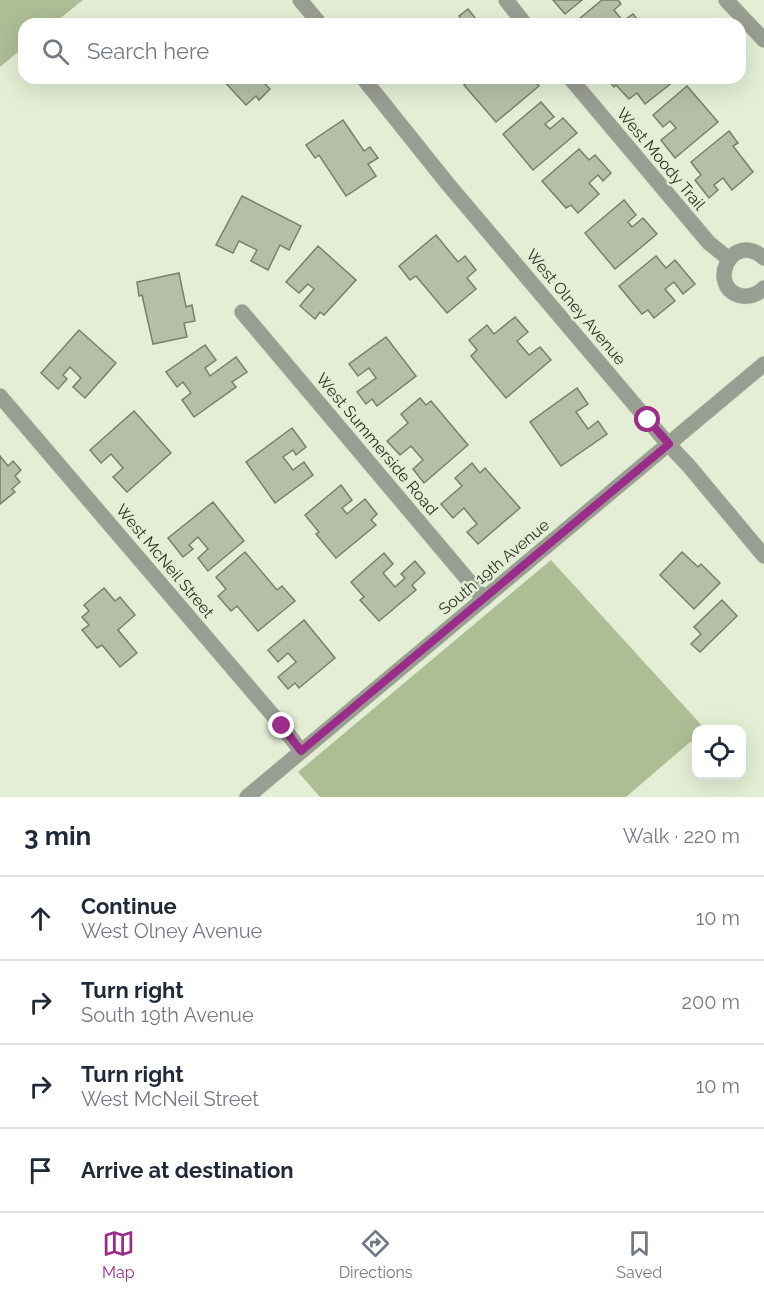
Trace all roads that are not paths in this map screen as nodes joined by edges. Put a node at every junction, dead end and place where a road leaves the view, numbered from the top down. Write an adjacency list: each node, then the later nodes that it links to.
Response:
1 (300, 0): 4 (street)
2 (506, 0): 5 (street)
3 (726, 0): 6 (street)
4 (315, 18)
5 (520, 18)
6 (743, 18)
7 (746, 21): 8 (street)
8 (764, 40)
9 (368, 84): 17 (street, West Olney Avenue)
10 (575, 84): 12 (street, West Moody Trail)
11 (764, 258): 12 (street)
12 (729, 259): 13 (street)
13 (764, 288)
14 (242, 312): 19 (street, West Summerside Road)
15 (764, 364): 17 (street, South 19th Avenue)
16 (0, 396): 20 (street, West McNeil Street)
17 (669, 444): 18 (street, West Olney Avenue); 19 (street, South 19th Avenue)
18 (764, 556)
19 (484, 599): 20 (street, South 19th Avenue)
20 (301, 751): 21 (street, South 19th Avenue)
21 (247, 797)

